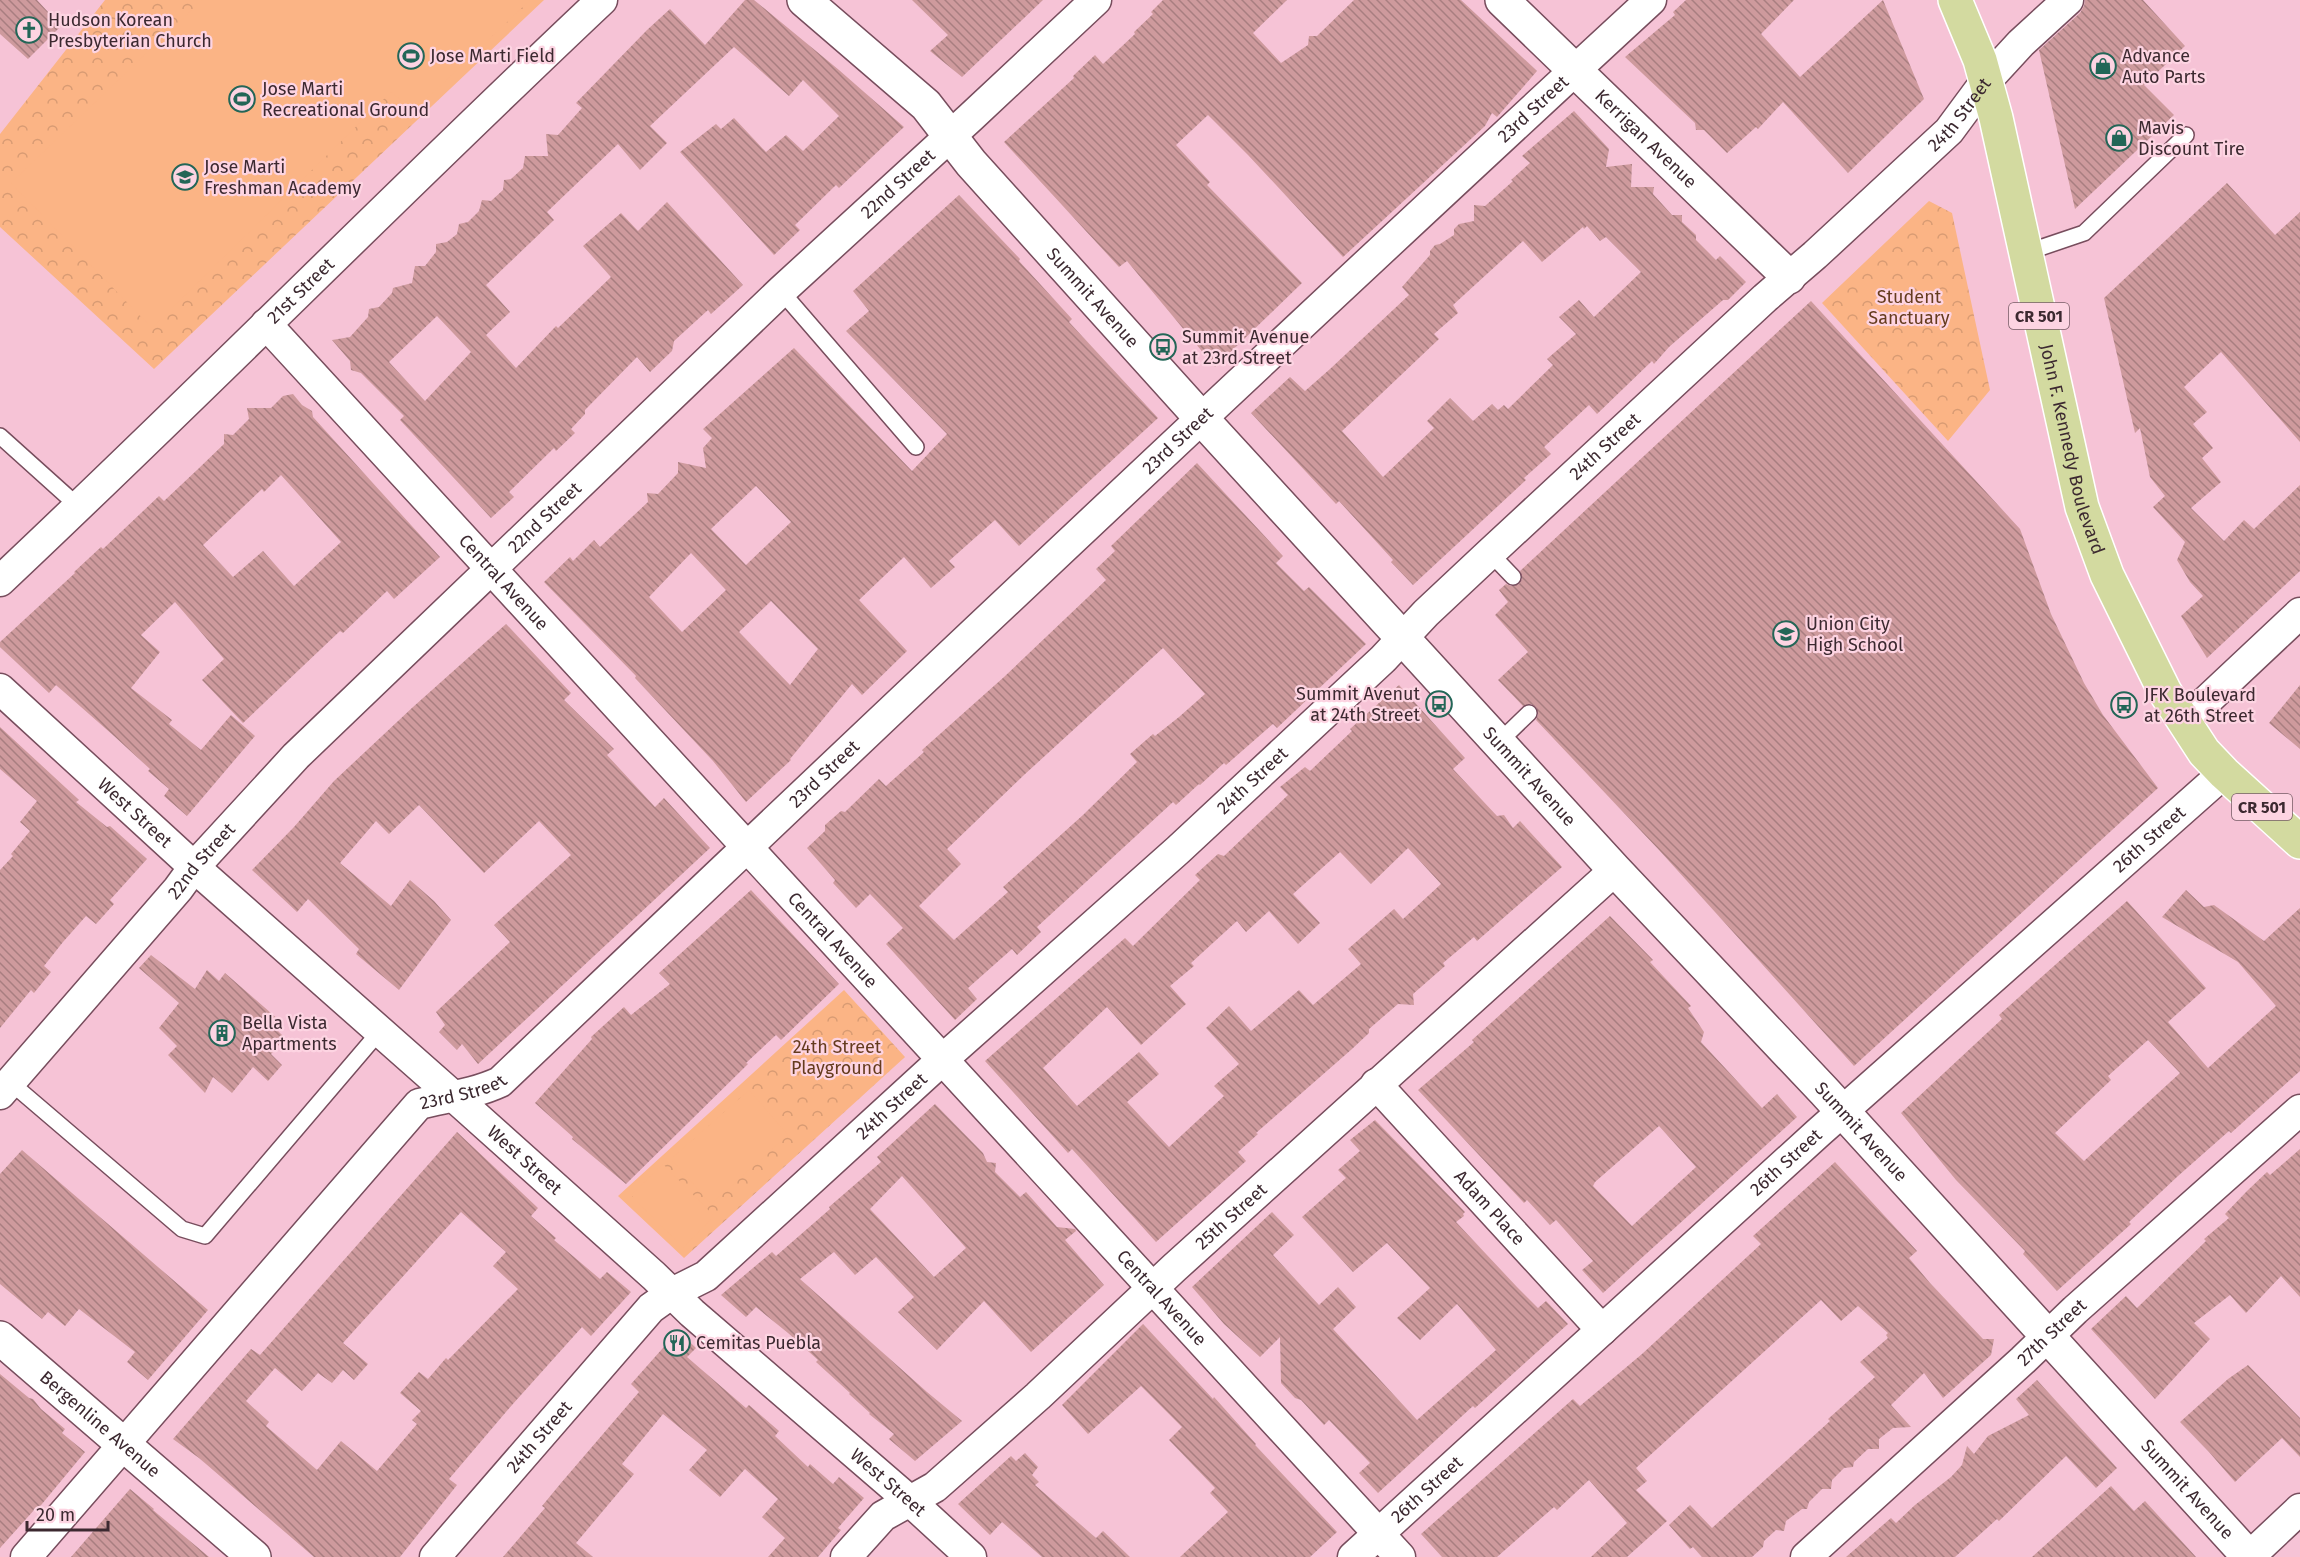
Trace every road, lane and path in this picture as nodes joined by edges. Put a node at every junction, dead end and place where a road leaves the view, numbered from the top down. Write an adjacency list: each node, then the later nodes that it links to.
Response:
1 (602, 0): 15 (street, 21st Street)
2 (804, 0): 11 (street, Summit Avenue)
3 (1095, 0): 11 (street, 22nd Street)
4 (1502, 0): 8 (street, Kerrigan Avenue)
5 (1651, 0): 8 (street, 23rd Street)
6 (1955, 0): 9 (main road, John F. Kennedy Boulevard / CR 501)
7 (2068, 0): 9 (street, 24th Street)
8 (1576, 70): 13 (street, Kerrigan Avenue); 16 (street, 23rd Street)
9 (1986, 81): 12 (main road, John F. Kennedy Boulevard / CR 501); 13 (street, 24th Street)
10 (2186, 135): 12 (lane)
11 (951, 136): 14 (street, 22nd Street); 16 (street, Summit Avenue)
12 (2025, 253): 28 (main road, John F. Kennedy Boulevard / CR 501)
13 (1789, 277): 20 (street, 24th Street)
14 (781, 291): 18 (lane); 21 (street, 22nd Street)
15 (266, 324): 19 (street, 21st Street); 21 (street, Central Avenue)
16 (1201, 418): 25 (street, Summit Avenue); 32 (street, 23rd Street)
17 (0, 436): 19 (lane)
18 (916, 447)
19 (79, 507): 23 (street, 21st Street)
20 (1490, 553): 22 (lane); 25 (street, 24th Street)
21 (490, 569): 32 (street, Central Avenue); 33 (street, 22nd Street)
22 (1513, 577)
23 (0, 581)
24 (2300, 614): 28 (street)
25 (1403, 638): 29 (street, Summit Avenue); 36 (street, 24th Street)
26 (0, 689): 33 (street, West Street)
27 (1529, 713): 29 (lane)
28 (2184, 722): 30 (main road, John F. Kennedy Boulevard / CR 501)
29 (1499, 742): 34 (street, Summit Avenue)
30 (2224, 772): 31 (main road, John F. Kennedy Boulevard / CR 501); 41 (street, 26th Street)
31 (2300, 842)
32 (746, 846): 36 (street, Central Avenue); 39 (street, 23rd Street)
33 (194, 867): 35 (street, West Street); 38 (street, 22nd Street)
34 (1615, 870): 37 (street, 25th Street); 41 (street, Summit Avenue)
35 (380, 1031): 38 (lane); 39 (street, West Street)
36 (942, 1060): 42 (street, Central Avenue); 43 (street, 24th Street)
37 (1376, 1084): 42 (street, 25th Street); 44 (street, Adam Place)
38 (5, 1088)
39 (452, 1095): 43 (street, West Street); 47 (street, 23rd Street)
40 (2300, 1110): 45 (street, 27th Street)
41 (1843, 1112): 44 (street, 26th Street); 45 (street, Summit Avenue)
42 (1153, 1288): 48 (street, 25th Street); 50 (street, Central Avenue)
43 (672, 1293): 48 (street, West Street); 53 (street, 24th Street)
44 (1602, 1330): 50 (street, 26th Street)
45 (2048, 1336): 58 (street, 27th Street); 59 (street, Summit Avenue)
46 (0, 1338): 47 (street, Bergenline Avenue)
47 (123, 1444): 51 (street, 23rd Street); 52 (street, Bergenline Avenue)
48 (910, 1502): 54 (street, 25th Street); 55 (street, West Street)
49 (2300, 1509): 59 (street)
50 (1378, 1534): 56 (street, 26th Street); 57 (street, Central Avenue)
51 (26, 1557)
52 (254, 1557)
53 (435, 1557)
54 (846, 1557)
55 (971, 1557)
56 (1353, 1557)
57 (1400, 1557)
58 (1806, 1557)
59 (2249, 1557)

